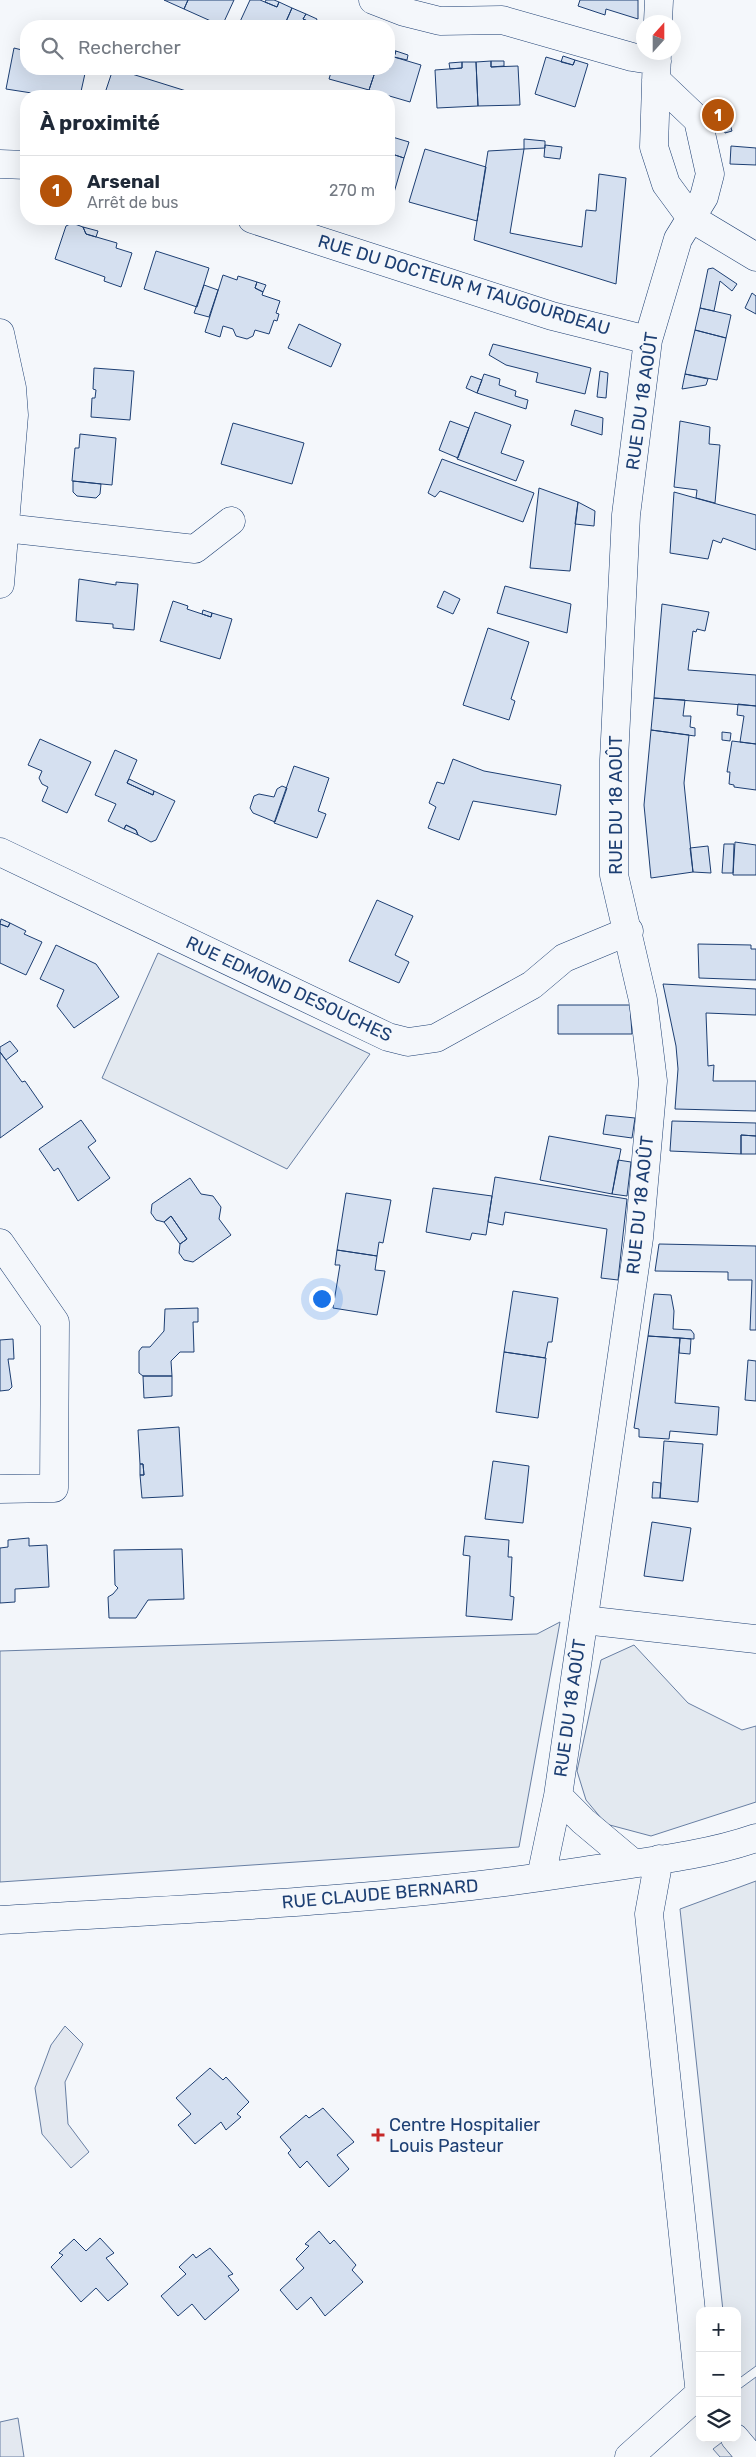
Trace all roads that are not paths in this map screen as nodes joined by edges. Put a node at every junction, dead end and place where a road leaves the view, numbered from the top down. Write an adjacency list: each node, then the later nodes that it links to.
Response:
1 (373, 0): 4 (street)
2 (658, 0): 3 (street)
3 (658, 15)
4 (657, 64): 7 (street); 7 (street, RUE DU 18 AOÛT)
5 (0, 164): 6 (street)
6 (20, 165)
7 (691, 218): 9 (street); 11 (street, RUE DU 18 AOÛT)
8 (271, 225): 11 (street, RUE DU DOCTEUR M TAUGOURDEAU)
9 (756, 257)
10 (0, 333): 13 (street)
11 (648, 340): 16 (street, RUE DU 18 AOÛT)
12 (231, 521): 13 (street)
13 (5, 528): 14 (street)
14 (0, 584)
15 (0, 852): 16 (street, RUE EDMOND DESOUCHES)
16 (629, 931): 19 (street, RUE DU 18 AOÛT)
17 (0, 1243): 18 (street)
18 (0, 1489)
19 (584, 1620): 20 (street, RUE DU 18 AOÛT); 21 (street, RUE DU 18 AOÛT)
20 (756, 1639)
21 (558, 1796): 23 (street, RUE DU 18 AOÛT); 24 (street, RUE DU 18 AOÛT)
22 (756, 1838): 23 (street, RUE CLAUDE BERNARD)
23 (646, 1861): 24 (street, RUE CLAUDE BERNARD); 26 (street)
24 (541, 1878): 25 (street, RUE CLAUDE BERNARD)
25 (0, 1920)
26 (696, 2366)
27 (697, 2397): 29 (street)
28 (738, 2442): 30 (street)
29 (629, 2457)
30 (751, 2457)

